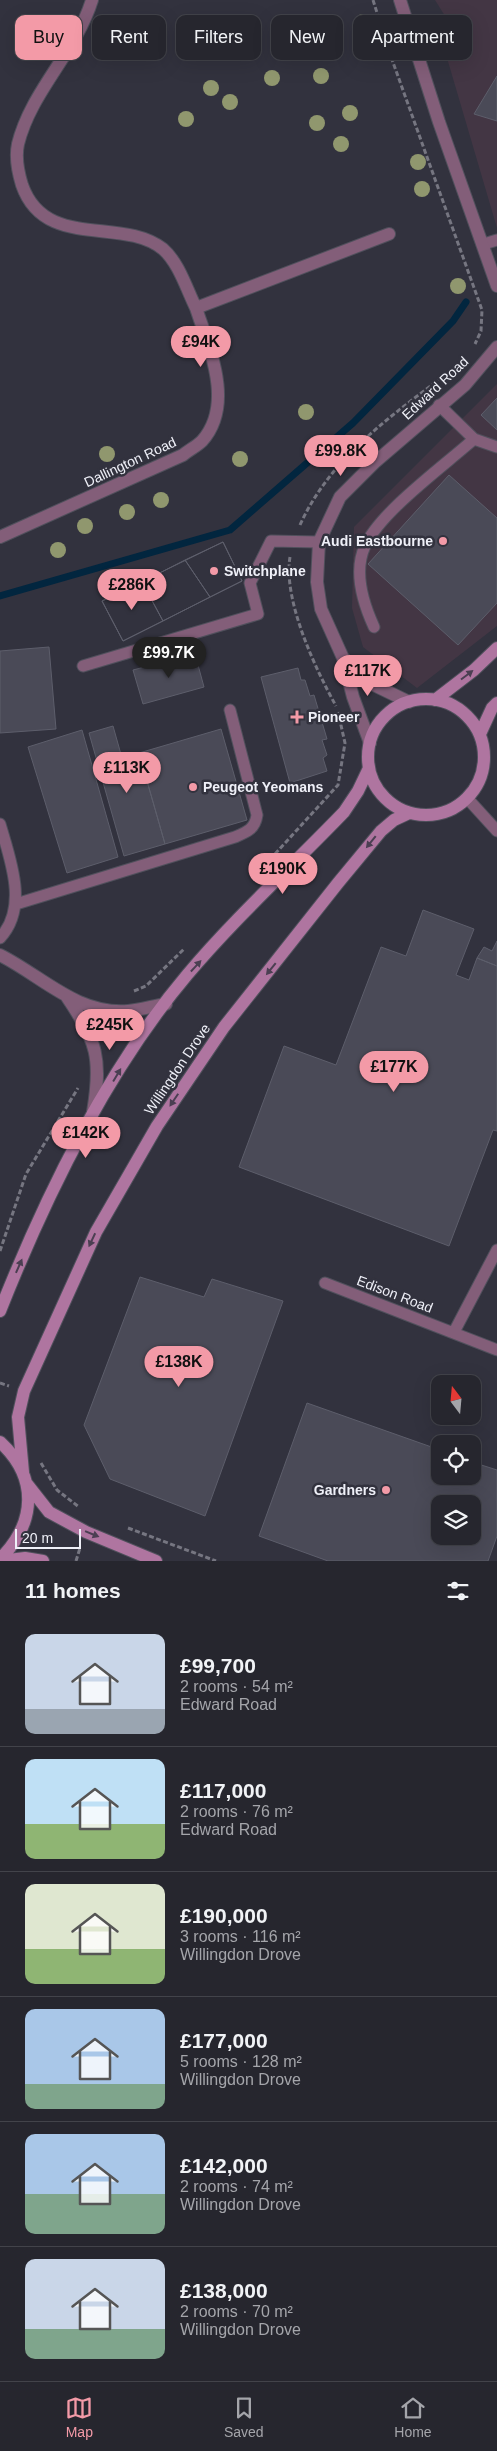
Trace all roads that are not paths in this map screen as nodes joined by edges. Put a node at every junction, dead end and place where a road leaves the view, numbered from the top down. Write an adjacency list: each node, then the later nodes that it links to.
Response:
1 (92, 0): 7 (street, Dallington Road)
2 (400, 0): 5 (street)
3 (389, 234): 7 (street)
4 (497, 240): 5 (lane)
5 (484, 244): 6 (street)
6 (497, 286)
7 (196, 308): 12 (street, Dallington Road)
8 (497, 347): 9 (street, Edward Road)
9 (439, 405): 10 (lane); 13 (street, Edward Road)
10 (474, 439): 11 (lane); 14 (lane)
11 (497, 447)
12 (0, 537)
13 (319, 542): 16 (street, Edward Road); 17 (lane)
14 (374, 627)
15 (497, 648): 18 (street, one-way to 15)
16 (343, 658): 19 (street, Edward Road); 23 (street, Edward Road)
17 (83, 666)
18 (434, 700): 19 (street); 22 (street)
19 (409, 702): 23 (street)
20 (497, 703): 22 (street)
21 (230, 710): 29 (lane)
22 (480, 734): 25 (street)
23 (370, 743): 24 (street)
24 (369, 768): 26 (street); 33 (street, one-way to 24)
25 (467, 798): 26 (street); 28 (lane)
26 (409, 813): 41 (street, Willingdon Drove, one-way to 41)
27 (0, 824): 29 (lane)
28 (497, 831)
29 (16, 904): 30 (lane)
30 (0, 938)
31 (0, 955): 32 (street)
32 (67, 998): 33 (street); 34 (street)
33 (166, 1004): 34 (street, one-way to 33)
34 (92, 1118): 37 (street, one-way to 34)
35 (497, 1250): 38 (lane)
36 (325, 1283): 38 (lane, Edison Road)
37 (0, 1311)
38 (454, 1332): 39 (lane, Edison Road)
39 (497, 1350)
40 (0, 1442): 41 (street)
41 (23, 1472): 42 (street)
42 (27, 1484): 43 (street); 45 (street, one-way to 45)
43 (0, 1560): 44 (street)
44 (43, 1561)
45 (156, 1561)

